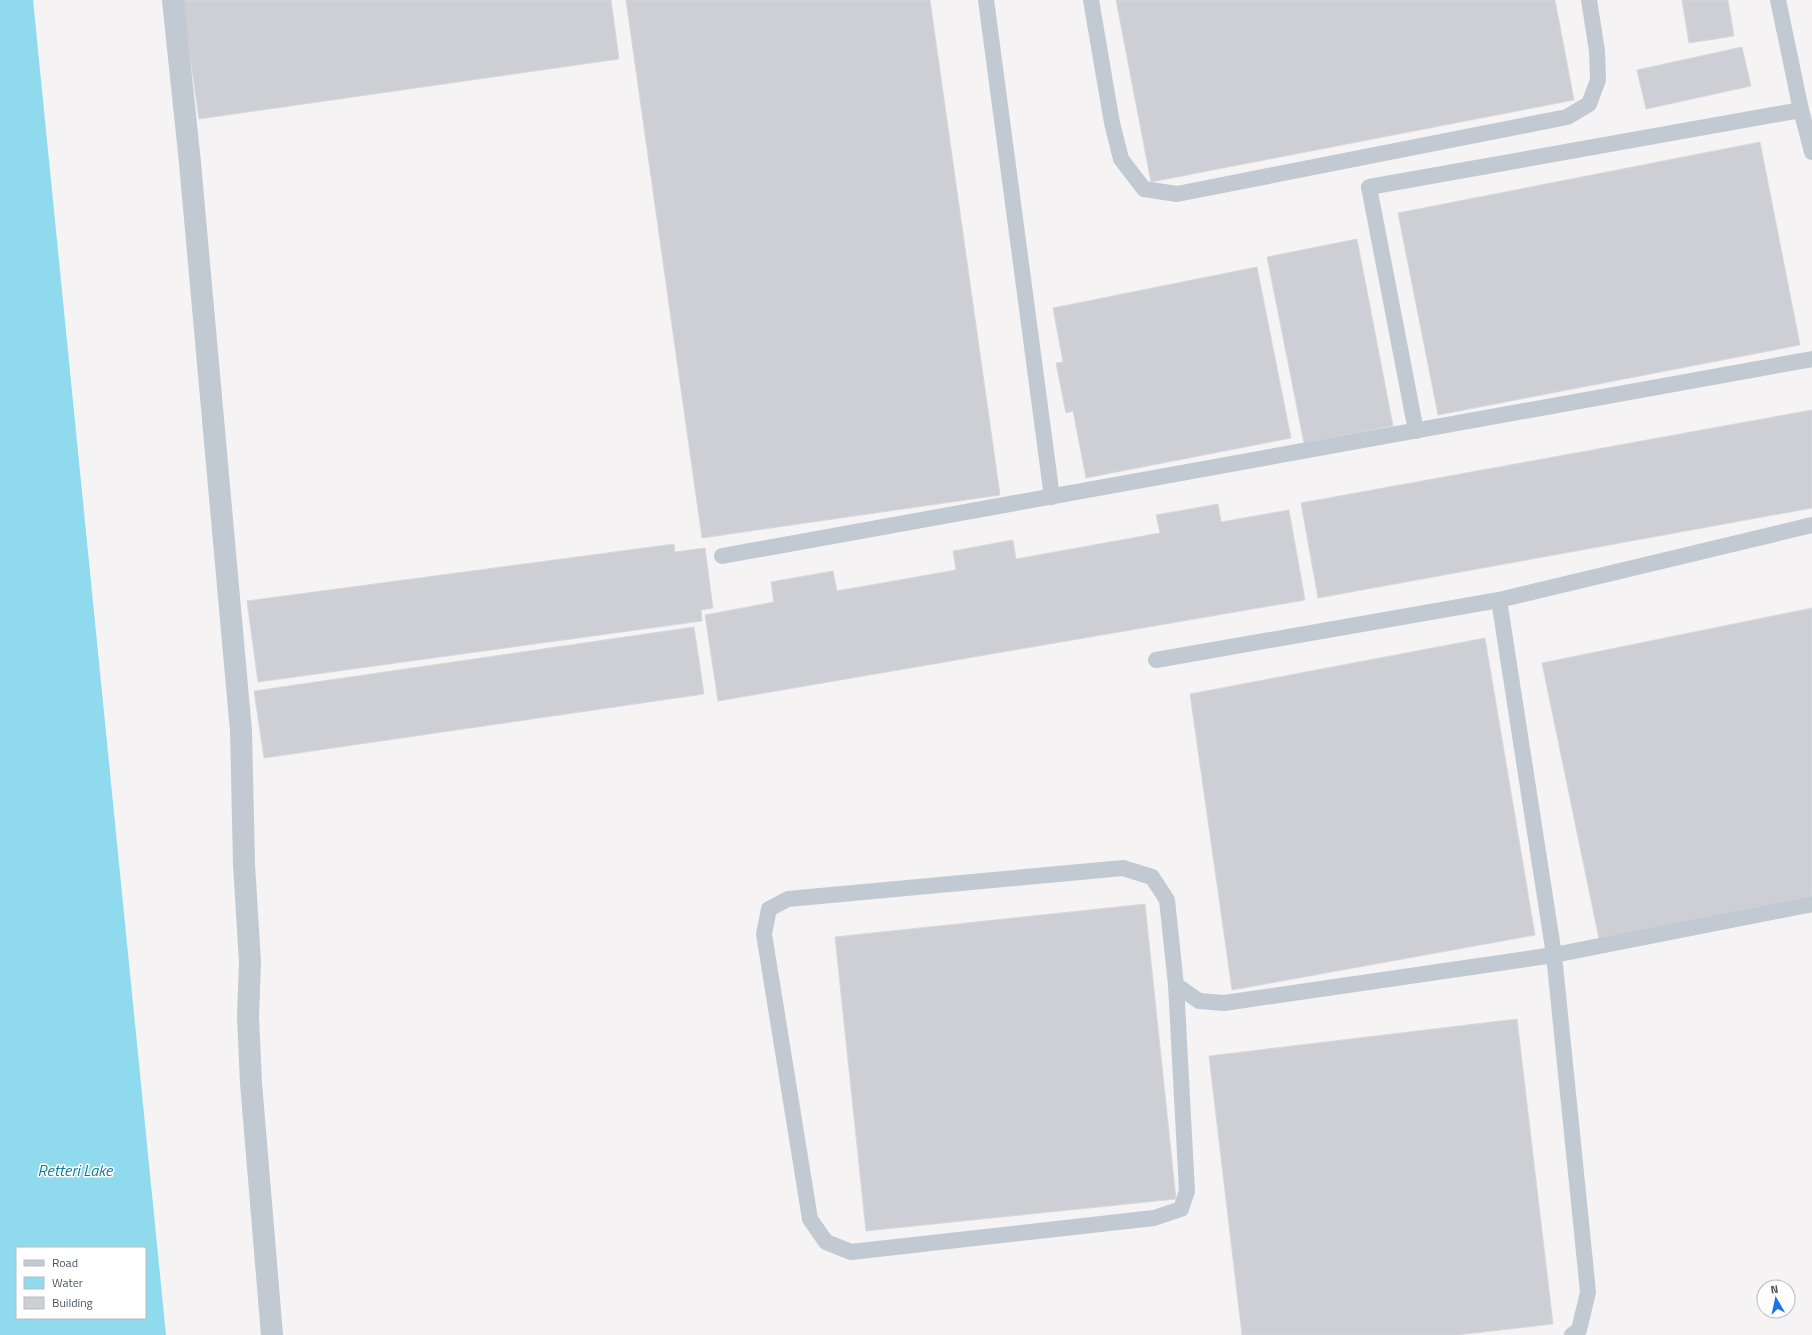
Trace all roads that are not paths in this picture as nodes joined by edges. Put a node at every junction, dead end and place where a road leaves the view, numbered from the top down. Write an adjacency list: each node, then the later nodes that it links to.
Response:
1 (173, 0): 18 (street)
2 (986, 0): 10 (lane)
3 (1091, 0): 4 (lane)
4 (1589, 0)
5 (1778, 0): 6 (lane)
6 (1801, 110): 7 (lane); 9 (lane)
7 (1812, 152)
8 (1812, 358): 9 (lane)
9 (1416, 431): 10 (lane)
10 (1052, 497): 12 (lane)
11 (1812, 525): 13 (lane)
12 (722, 556)
13 (1499, 600): 14 (lane); 16 (lane)
14 (1156, 660)
15 (1812, 904): 16 (lane)
16 (1554, 955): 17 (lane); 19 (lane)
17 (1176, 986): 17 (lane)
18 (272, 1335)
19 (1572, 1335)

